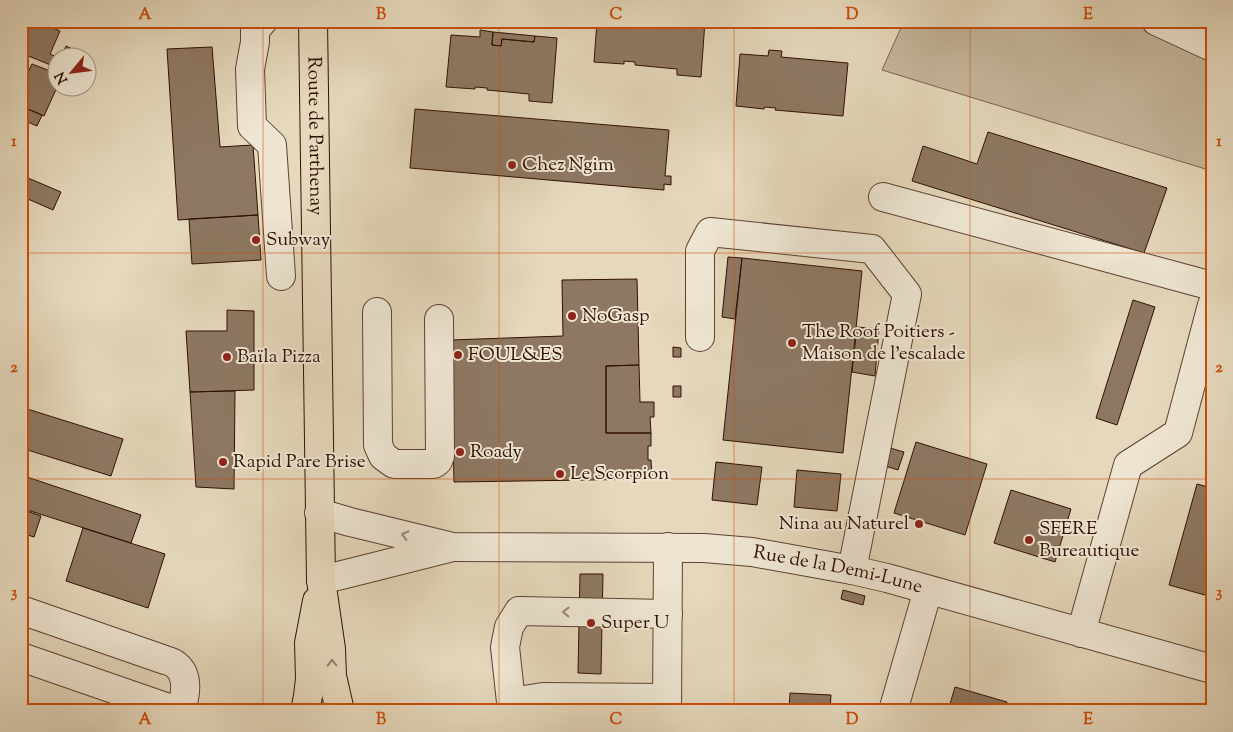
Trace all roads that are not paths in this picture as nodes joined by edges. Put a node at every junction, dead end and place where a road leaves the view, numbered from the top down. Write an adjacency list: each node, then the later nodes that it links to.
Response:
1 (263, 21): 6 (street)
2 (313, 21): 12 (main road, Route de Parthenay)
3 (1156, 21): 4 (street)
4 (1212, 47)
5 (883, 197): 7 (street)
6 (280, 276)
7 (1212, 286)
8 (1212, 305): 20 (street)
9 (378, 312): 10 (street)
10 (439, 319)
11 (700, 336): 15 (street)
12 (319, 513): 13 (street, Rue de la Demi-Lune, one-way to 12); 16 (main road, Route de Parthenay)
13 (453, 546): 14 (street, Rue de la Demi-Lune); 16 (street, Rue de la Demi-Lune)
14 (668, 547): 15 (street, Rue de la Demi-Lune); 19 (street)
15 (852, 570): 17 (street, Rue de la Demi-Lune)
16 (321, 580): 26 (main road, Route de Parthenay); 27 (main road, Route de Parthenay, one-way to 16)
17 (928, 590): 20 (street, Rue de la Demi-Lune); 28 (street)
18 (21, 610): 25 (street)
19 (668, 614): 23 (street); 24 (street, one-way to 24)
20 (1081, 633): 22 (street, Rue de la Demi-Lune)
21 (21, 657): 25 (street)
22 (1212, 669)
23 (667, 704): 24 (street)
24 (511, 706)
25 (179, 711)
26 (305, 711)
27 (340, 711)
28 (893, 711)

